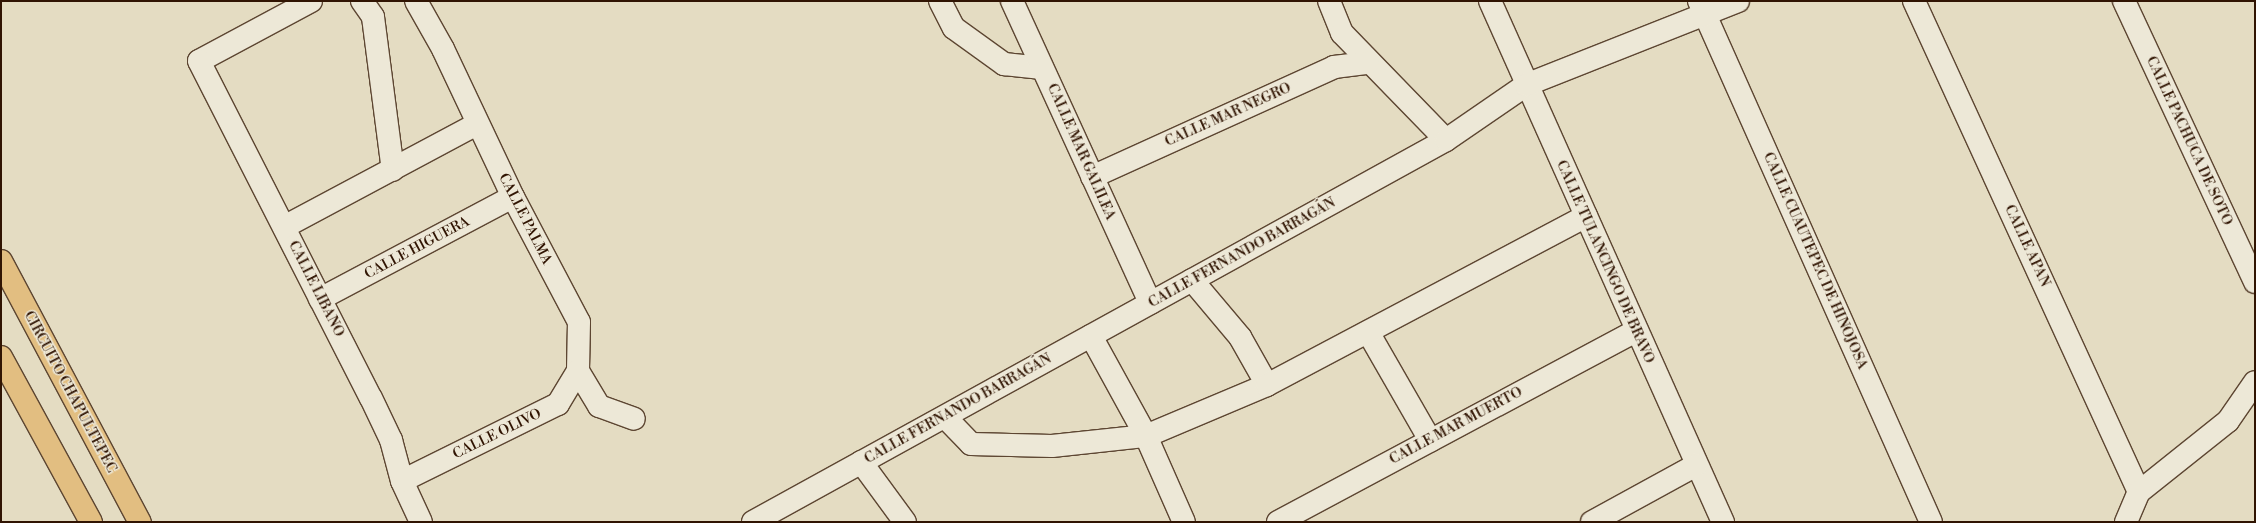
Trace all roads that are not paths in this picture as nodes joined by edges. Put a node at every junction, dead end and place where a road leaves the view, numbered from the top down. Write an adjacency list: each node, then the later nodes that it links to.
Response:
1 (311, 1): 21 (street, CALLE LIBANO)
2 (362, 1): 17 (street)
3 (416, 1): 15 (street, CALLE PALMA)
4 (940, 1): 13 (street)
5 (1012, 1): 13 (street, CALLE MAR GALILEA)
6 (1329, 1): 12 (street)
7 (1490, 1): 14 (street, CALLE TULANCINGO DE BRAVO)
8 (1738, 1): 11 (street, CALLE FERNANDO BARRAGÁN)
9 (1914, 1): 41 (street, CALLE APAN)
10 (2124, 1): 24 (street, CALLE PACHUCA DE SOTO)
11 (1702, 7): 14 (street, CALLE FERNANDO BARRAGÁN); 51 (street, CALLE CUAUTEPEC DE HINOJOSA)
12 (1368, 63): 16 (street); 18 (street, CALLE MAR NEGRO)
13 (1042, 68): 18 (street, CALLE MAR GALILEA)
14 (1526, 85): 16 (street, CALLE FERNANDO BARRAGÁN); 20 (street, CALLE TULANCINGO DE BRAVO)
15 (477, 124): 17 (street); 19 (street, CALLE PALMA)
16 (1446, 140): 23 (street, CALLE FERNANDO BARRAGÁN)
17 (393, 170): 21 (street)
18 (1092, 178): 26 (street, CALLE MAR GALILEA)
19 (513, 197): 25 (street, CALLE HIGUERA); 31 (street, CALLE PALMA)
20 (1586, 216): 27 (street, CALLE TULANCINGO DE BRAVO); 28 (street)
21 (284, 228): 25 (street, CALLE LIBANO)
22 (1, 261): 43 (main road, CIRCUITO CHAPULTEPEC)
23 (1192, 280): 26 (street, CALLE FERNANDO BARRAGÁN); 33 (street)
24 (2255, 282)
25 (320, 299): 40 (street, CALLE LIBANO)
26 (1150, 303): 29 (street, CALLE FERNANDO BARRAGÁN)
27 (1635, 331): 37 (street, CALLE MAR MUERTO); 39 (street, CALLE TULANCINGO DE BRAVO)
28 (1368, 332): 33 (street); 37 (street)
29 (1091, 336): 34 (street, CALLE FERNANDO BARRAGÁN); 36 (street)
30 (1, 357): 42 (main road)
31 (578, 371): 35 (street); 40 (street, CALLE OLIVO)
32 (2255, 382): 41 (street)
33 (1267, 385): 36 (street)
34 (945, 417): 36 (street); 38 (street, CALLE FERNANDO BARRAGÁN)
35 (634, 418)
36 (1146, 436): 47 (street)
37 (1430, 440): 48 (street, CALLE MAR MUERTO)
38 (861, 462): 45 (street, CALLE FERNANDO BARRAGÁN); 46 (street)
39 (1696, 465): 49 (street); 50 (street, CALLE TULANCINGO DE BRAVO)
40 (402, 481): 44 (street, CALLE LIBANO)
41 (2140, 492): 52 (street)
42 (91, 522)
43 (140, 522)
44 (421, 522)
45 (753, 522)
46 (905, 522)
47 (1184, 522)
48 (1278, 522)
49 (1592, 522)
50 (1723, 522)
51 (1931, 522)
52 (2126, 522)

